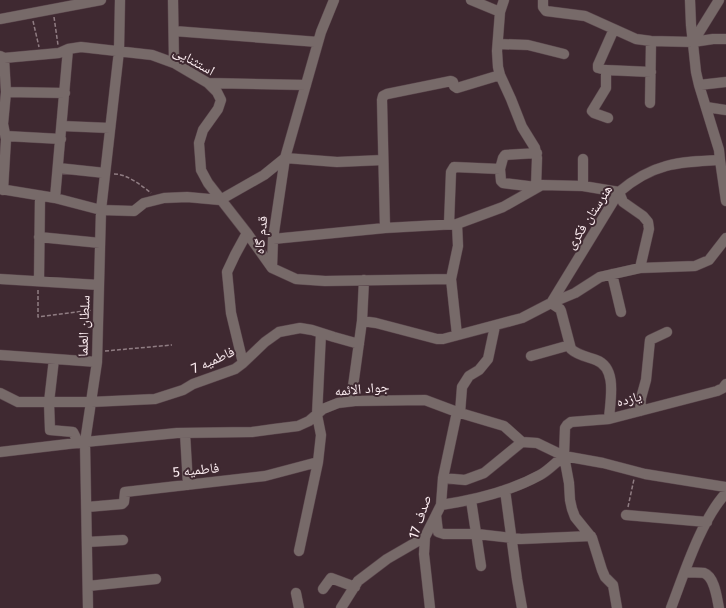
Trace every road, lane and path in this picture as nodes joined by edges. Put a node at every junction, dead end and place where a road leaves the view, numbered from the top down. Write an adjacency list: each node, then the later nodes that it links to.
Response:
1 (101, 0): 10 (street)
2 (120, 0): 22 (street, سلطان العلما)
3 (174, 0): 15 (street)
4 (334, 0): 18 (street, قدم گاه)
5 (471, 0): 11 (street)
6 (504, 0): 11 (street)
7 (543, 0): 14 (street)
8 (690, 0): 19 (street)
9 (720, 0): 19 (street)
10 (59, 6): 12 (street); 21 (path)
11 (500, 12): 20 (street)
12 (32, 14): 13 (street); 24 (path)
13 (0, 20)
14 (614, 29): 17 (street); 27 (street)
15 (174, 31): 18 (street); 26 (street)
16 (726, 39): 19 (street)
17 (651, 41): 19 (street); 28 (street)
18 (318, 42): 32 (street, قدم گاه)
19 (693, 42): 33 (street)
20 (498, 44): 23 (street); 29 (street)
21 (63, 51): 22 (street, استثنایی); 24 (street, استثنایی); 35 (street)
22 (119, 51): 26 (street, استثنایی); 42 (street, سلطان العلما)
23 (564, 54)
24 (40, 55): 25 (street, استثنایی)
25 (2, 57): 34 (street)
26 (174, 63): 30 (street, استثنایی)
27 (606, 70): 28 (street); 40 (street)
28 (651, 72): 36 (street)
29 (500, 75): 45 (street); 48 (street)
30 (208, 82): 32 (street); 60 (street, استثنایی)
31 (726, 82): 33 (street)
32 (306, 85): 46 (street, قدم گاه)
33 (699, 85): 37 (street)
34 (6, 92): 35 (street); 39 (street)
35 (65, 93): 41 (street)
36 (650, 103)
37 (706, 107): 38 (street); 49 (street)
38 (726, 110)
39 (2, 112): 43 (street)
40 (608, 118)
41 (62, 126): 42 (street); 44 (street)
42 (110, 128): 52 (street, سلطان العلما)
43 (6, 136): 44 (street); 55 (street)
44 (61, 139): 50 (street)
45 (537, 153): 51 (street); 54 (street)
46 (285, 158): 48 (street); 60 (street); 68 (street, قدم گاه)
47 (583, 159): 53 (street)
48 (383, 160): 64 (street)
49 (723, 160): 56 (street, هنرستان فکری); 61 (street)
50 (58, 168): 52 (street); 58 (street)
51 (500, 169): 54 (street); 63 (street)
52 (105, 173): 59 (path); 62 (street, سلطان العلما)
53 (583, 186): 54 (street); 56 (street)
54 (536, 187): 63 (street)
55 (1, 190): 57 (street)
56 (619, 192): 71 (street); 78 (street, هنرستان فکری)
57 (40, 196): 58 (street); 66 (street)
58 (55, 198): 62 (street)
59 (158, 199): 60 (street); 62 (street)
60 (220, 200): 65 (street, استثنایی)
61 (726, 201)
62 (101, 210): 69 (street, سلطان العلما)
63 (453, 224): 64 (street); 74 (street)
64 (385, 228): 68 (street)
65 (247, 233): 70 (street, استثنایی); 93 (street)
66 (40, 237): 69 (street); 76 (street)
67 (726, 238): 71 (street)
68 (273, 240): 70 (street, قدم گاه)
69 (100, 243): 77 (street, سلطان العلما)
70 (272, 268): 75 (street, قدم گاه)
71 (640, 268): 72 (street)
72 (612, 274): 78 (street); 80 (street)
73 (0, 279): 76 (street)
74 (451, 279): 75 (street, قدم گاه); 85 (street)
75 (364, 280): 81 (street)
76 (39, 281): 77 (street); 79 (path)
77 (99, 285): 79 (street, سلطان العلما)
78 (551, 303): 82 (street); 88 (street)
79 (98, 309): 91 (street, سلطان العلما)
80 (621, 312)
81 (362, 321): 85 (street); 86 (street)
82 (495, 326): 85 (street); 100 (street, صدف 17)
83 (667, 332): 99 (street)
84 (321, 333): 86 (street, فاطمیه 7); 93 (street, فاطمیه 7); 101 (street)
85 (457, 335)
86 (359, 344): 96 (street)
87 (172, 345): 91 (path)
88 (570, 345): 90 (street); 102 (street)
89 (0, 355): 92 (street)
90 (531, 356)
91 (97, 357): 92 (street); 98 (street, سلطان العلما)
92 (54, 359): 97 (street)
93 (243, 363): 98 (street, فاطمیه 7)
94 (726, 384): 99 (street, یازده)
95 (0, 393): 97 (street, فاطمیه 7)
96 (351, 401): 100 (street, جواد الائمه); 101 (street, جواد الائمه)
97 (49, 402): 98 (street, فاطمیه 7); 104 (street)
98 (91, 402): 104 (street, سلطان العلما)
99 (640, 411): 102 (street, یازده)
100 (459, 413): 105 (street, جواد الائمه); 110 (street, صدف 17)
101 (317, 415): 103 (street, جواد الائمه); 108 (street)
102 (609, 419): 107 (street, یازده)
103 (185, 433): 104 (street, جواد الائمه); 111 (street)
104 (81, 442): 106 (street, جواد الائمه); 117 (street, سلطان العلما)
105 (522, 442): 107 (street); 110 (street)
106 (0, 452)
107 (564, 456): 109 (street); 113 (street); 122 (street)
108 (318, 462): 111 (street, فاطمیه 5); 127 (street)
109 (635, 471): 112 (street); 119 (path)
110 (443, 478): 116 (street, صدف 17)
111 (188, 485): 117 (street, فاطمیه 5)
112 (726, 488)
113 (505, 490): 115 (street); 124 (street)
114 (726, 493): 120 (street)
115 (471, 500): 116 (street); 121 (street)
116 (441, 505): 118 (street, صدف 17)
117 (87, 507): 126 (street, سلطان العلما)
118 (436, 515): 121 (street); 123 (street, صدف 17)
119 (626, 515): 120 (street)
120 (707, 522): 129 (street)
121 (477, 534): 124 (street); 128 (street)
122 (591, 536): 124 (street); 140 (street)
123 (425, 537): 132 (street); 138 (street, صدف 17)
124 (512, 538): 139 (street)
125 (123, 540): 126 (street)
126 (87, 542): 131 (street, سلطان العلما)
127 (299, 552)
128 (481, 566)
129 (685, 572): 141 (street); 142 (street)
130 (156, 579): 131 (street)
131 (88, 586): 135 (street, سلطان العلما)
132 (355, 586): 133 (street); 137 (street)
133 (323, 589)
134 (296, 593): 136 (street)
135 (88, 608)
136 (299, 608)
137 (341, 608)
138 (430, 608)
139 (522, 608)
140 (617, 608)
141 (671, 608)
142 (719, 608)

